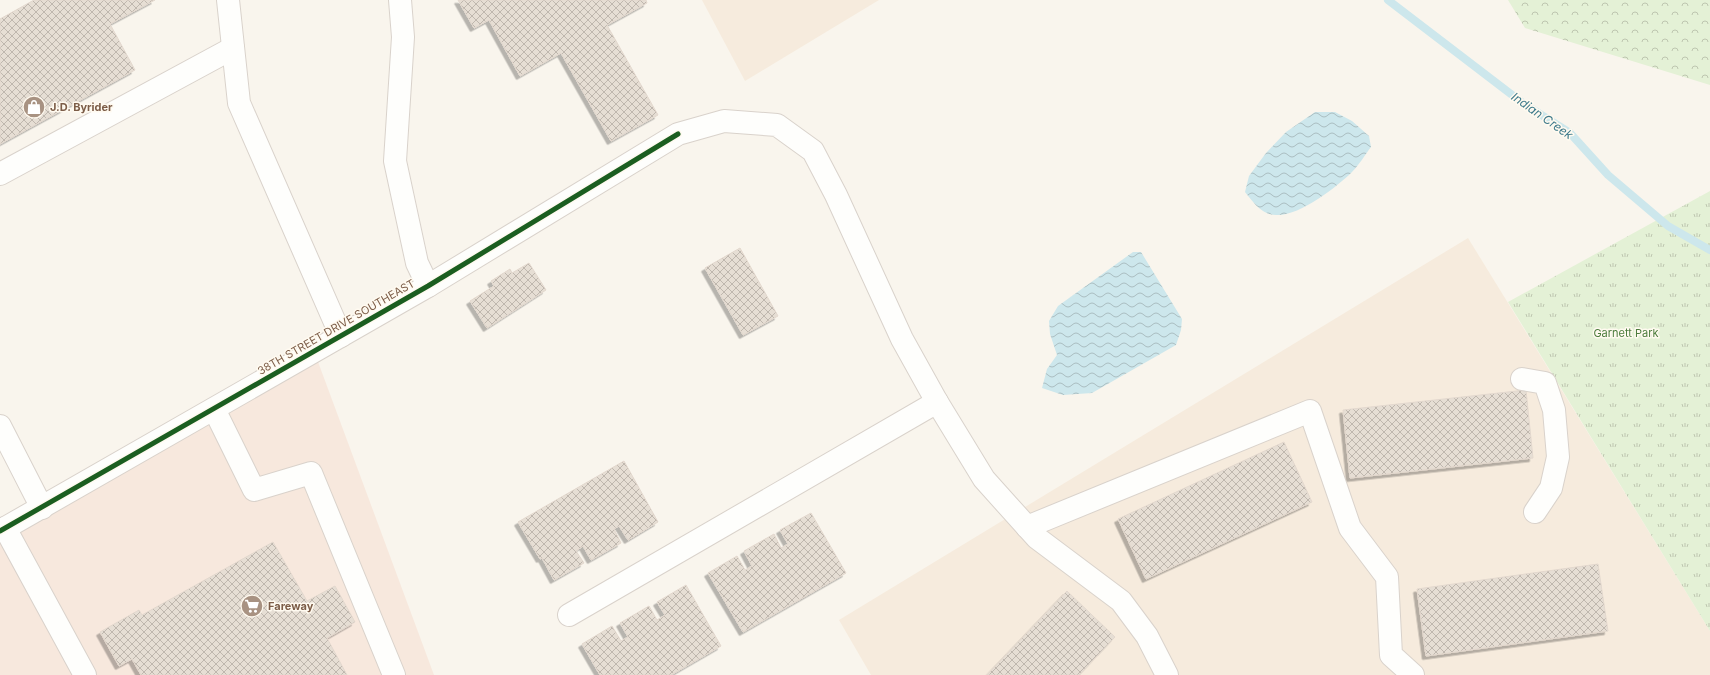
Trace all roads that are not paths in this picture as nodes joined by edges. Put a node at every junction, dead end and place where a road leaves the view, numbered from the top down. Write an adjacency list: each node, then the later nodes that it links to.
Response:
1 (228, 0): 3 (street)
2 (400, 0): 5 (street)
3 (233, 48): 4 (street); 6 (street)
4 (0, 174)
5 (428, 286): 6 (street, 38TH STREET DRIVE SOUTHEAST); 8 (street, 38TH STREET DRIVE SOUTHEAST)
6 (341, 336): 9 (street, 38TH STREET DRIVE SOUTHEAST)
7 (1522, 379): 13 (street)
8 (937, 402): 14 (street, 38TH STREET DRIVE SOUTHEAST); 16 (street)
9 (214, 409): 12 (street, 38TH STREET DRIVE SOUTHEAST); 18 (street)
10 (0, 426): 11 (street)
11 (5, 448): 12 (street)
12 (42, 508): 15 (street, 38TH STREET DRIVE SOUTHEAST)
13 (1535, 512)
14 (1027, 526): 19 (street, 38TH STREET DRIVE SOUTHEAST); 20 (street)
15 (2, 530): 17 (street)
16 (569, 615)
17 (85, 675)
18 (394, 675)
19 (1168, 675)
20 (1413, 675)

